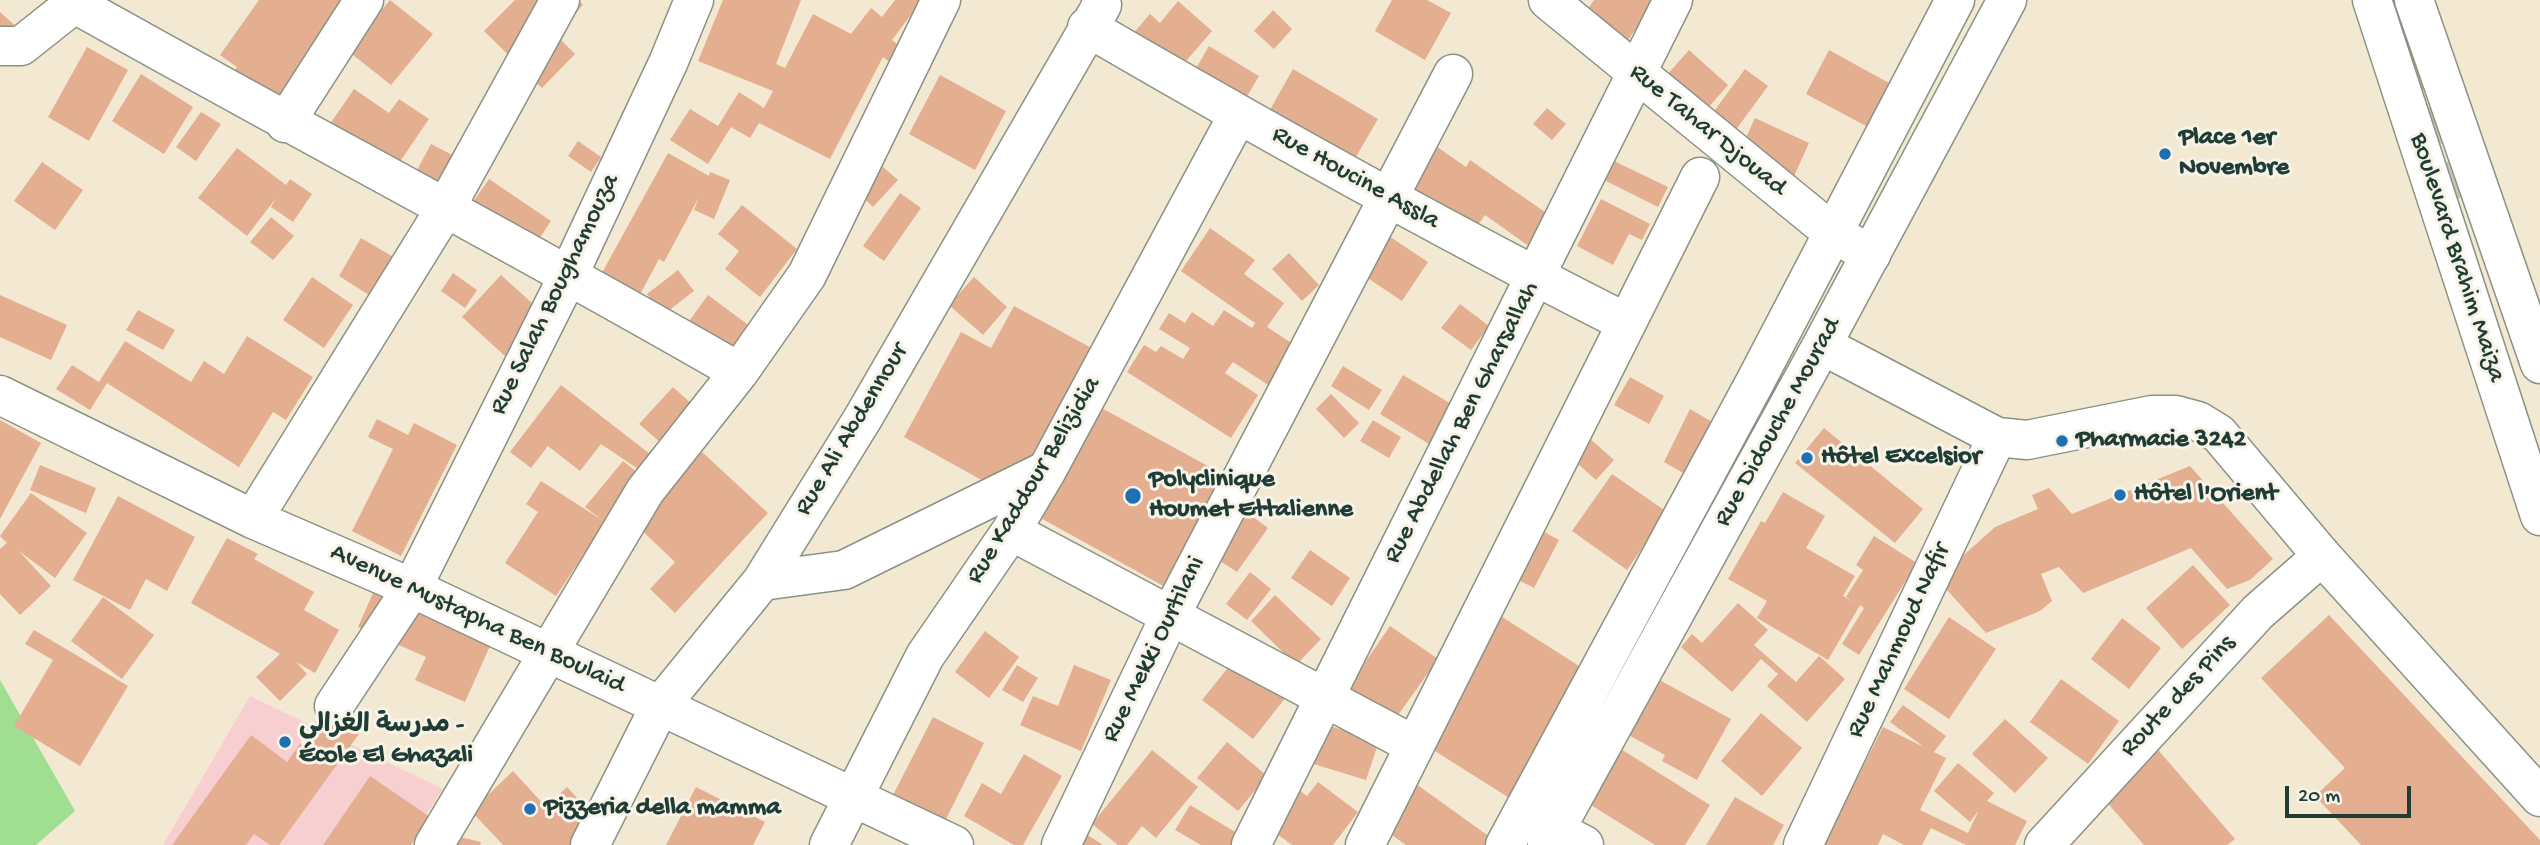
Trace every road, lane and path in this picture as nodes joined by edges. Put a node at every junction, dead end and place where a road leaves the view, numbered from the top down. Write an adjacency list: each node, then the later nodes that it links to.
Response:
1 (364, 0): 17 (street)
2 (560, 0): 20 (street)
3 (694, 0): 23 (street, Rue Salah Boughamouza)
4 (941, 0): 28 (street)
5 (1548, 0): 14 (street, Rue Tahar Djouad)
6 (1673, 0): 14 (street, Rue Abdellah Ben Gharsallah)
7 (1955, 0): 21 (street, Rue Didouche Mourad)
8 (2007, 0): 22 (street, Rue Didouche Mourad)
9 (2372, 0): 32 (street, Boulevard Brahim Maiza)
10 (2414, 0): 27 (street, Boulevard Brahim Maiza)
11 (75, 2): 13 (street); 17 (street)
12 (1097, 11): 16 (street, Rue Houcine Assla); 36 (street, Rue Ali Abdennour)
13 (0, 47)
14 (1637, 73): 21 (street, Rue Tahar Djouad); 24 (street, Rue Abdellah Ben Gharsallah)
15 (1453, 74): 19 (street, Rue Mekki Ourtilani)
16 (1238, 115): 19 (street, Rue Houcine Assla); 31 (street, Rue Kaddour Belizidia)
17 (285, 123): 20 (street)
18 (1700, 177): 25 (street)
19 (1390, 197): 24 (street, Rue Houcine Assla); 38 (street, Rue Mekki Ourtilani)
20 (445, 209): 23 (street); 33 (street)
21 (1833, 233): 22 (street, Rue Tahar Djouad); 54 (street, Rue Didouche Mourad)
22 (1871, 255): 26 (street, Rue Didouche Mourad)
23 (569, 274): 28 (street); 37 (street, Rue Salah Boughamouza)
24 (1536, 277): 25 (street, Rue Houcine Assla); 40 (street, Rue Abdellah Ben Gharsallah)
25 (1627, 323): 43 (street)
26 (1822, 345): 30 (street); 46 (street, Rue Didouche Mourad)
27 (2540, 364)
28 (739, 372): 39 (street)
29 (0, 395): 33 (street, Avenue Mustapha Ben Boulaid)
30 (1997, 437): 35 (street); 55 (street, Rue Mahmoud Nafir)
31 (1046, 470): 34 (street, Rue Kaddour Belizidia); 36 (street)
32 (2540, 516)
33 (253, 519): 37 (street, Avenue Mustapha Ben Boulaid)
34 (1010, 531): 38 (street); 44 (street, Rue Kaddour Belizidia)
35 (2322, 556): 45 (street); 56 (street, Route des Pins)
36 (762, 581): 42 (street, Rue Ali Abdennour)
37 (412, 587): 39 (street, Avenue Mustapha Ben Boulaid); 41 (street, Rue Salah Boughamouza)
38 (1169, 618): 40 (street); 51 (street, Rue Mekki Ourtilani)
39 (548, 653): 42 (street, Avenue Mustapha Ben Boulaid); 47 (street)
40 (1323, 697): 43 (street); 52 (street, Rue Abdellah Ben Gharsallah)
41 (334, 706)
42 (660, 706): 44 (street, Avenue Mustapha Ben Boulaid); 48 (street, Rue Ali Abdennour)
43 (1414, 745): 53 (street)
44 (853, 797): 49 (street, Rue Kaddour Belizidia); 50 (street, Avenue Mustapha Ben Boulaid)
45 (2540, 797)
46 (1562, 840)
47 (434, 845)
48 (590, 845)
49 (829, 845)
50 (954, 845)
51 (1061, 845)
52 (1251, 845)
53 (1365, 845)
54 (1505, 845)
55 (1803, 845)
56 (2044, 845)

